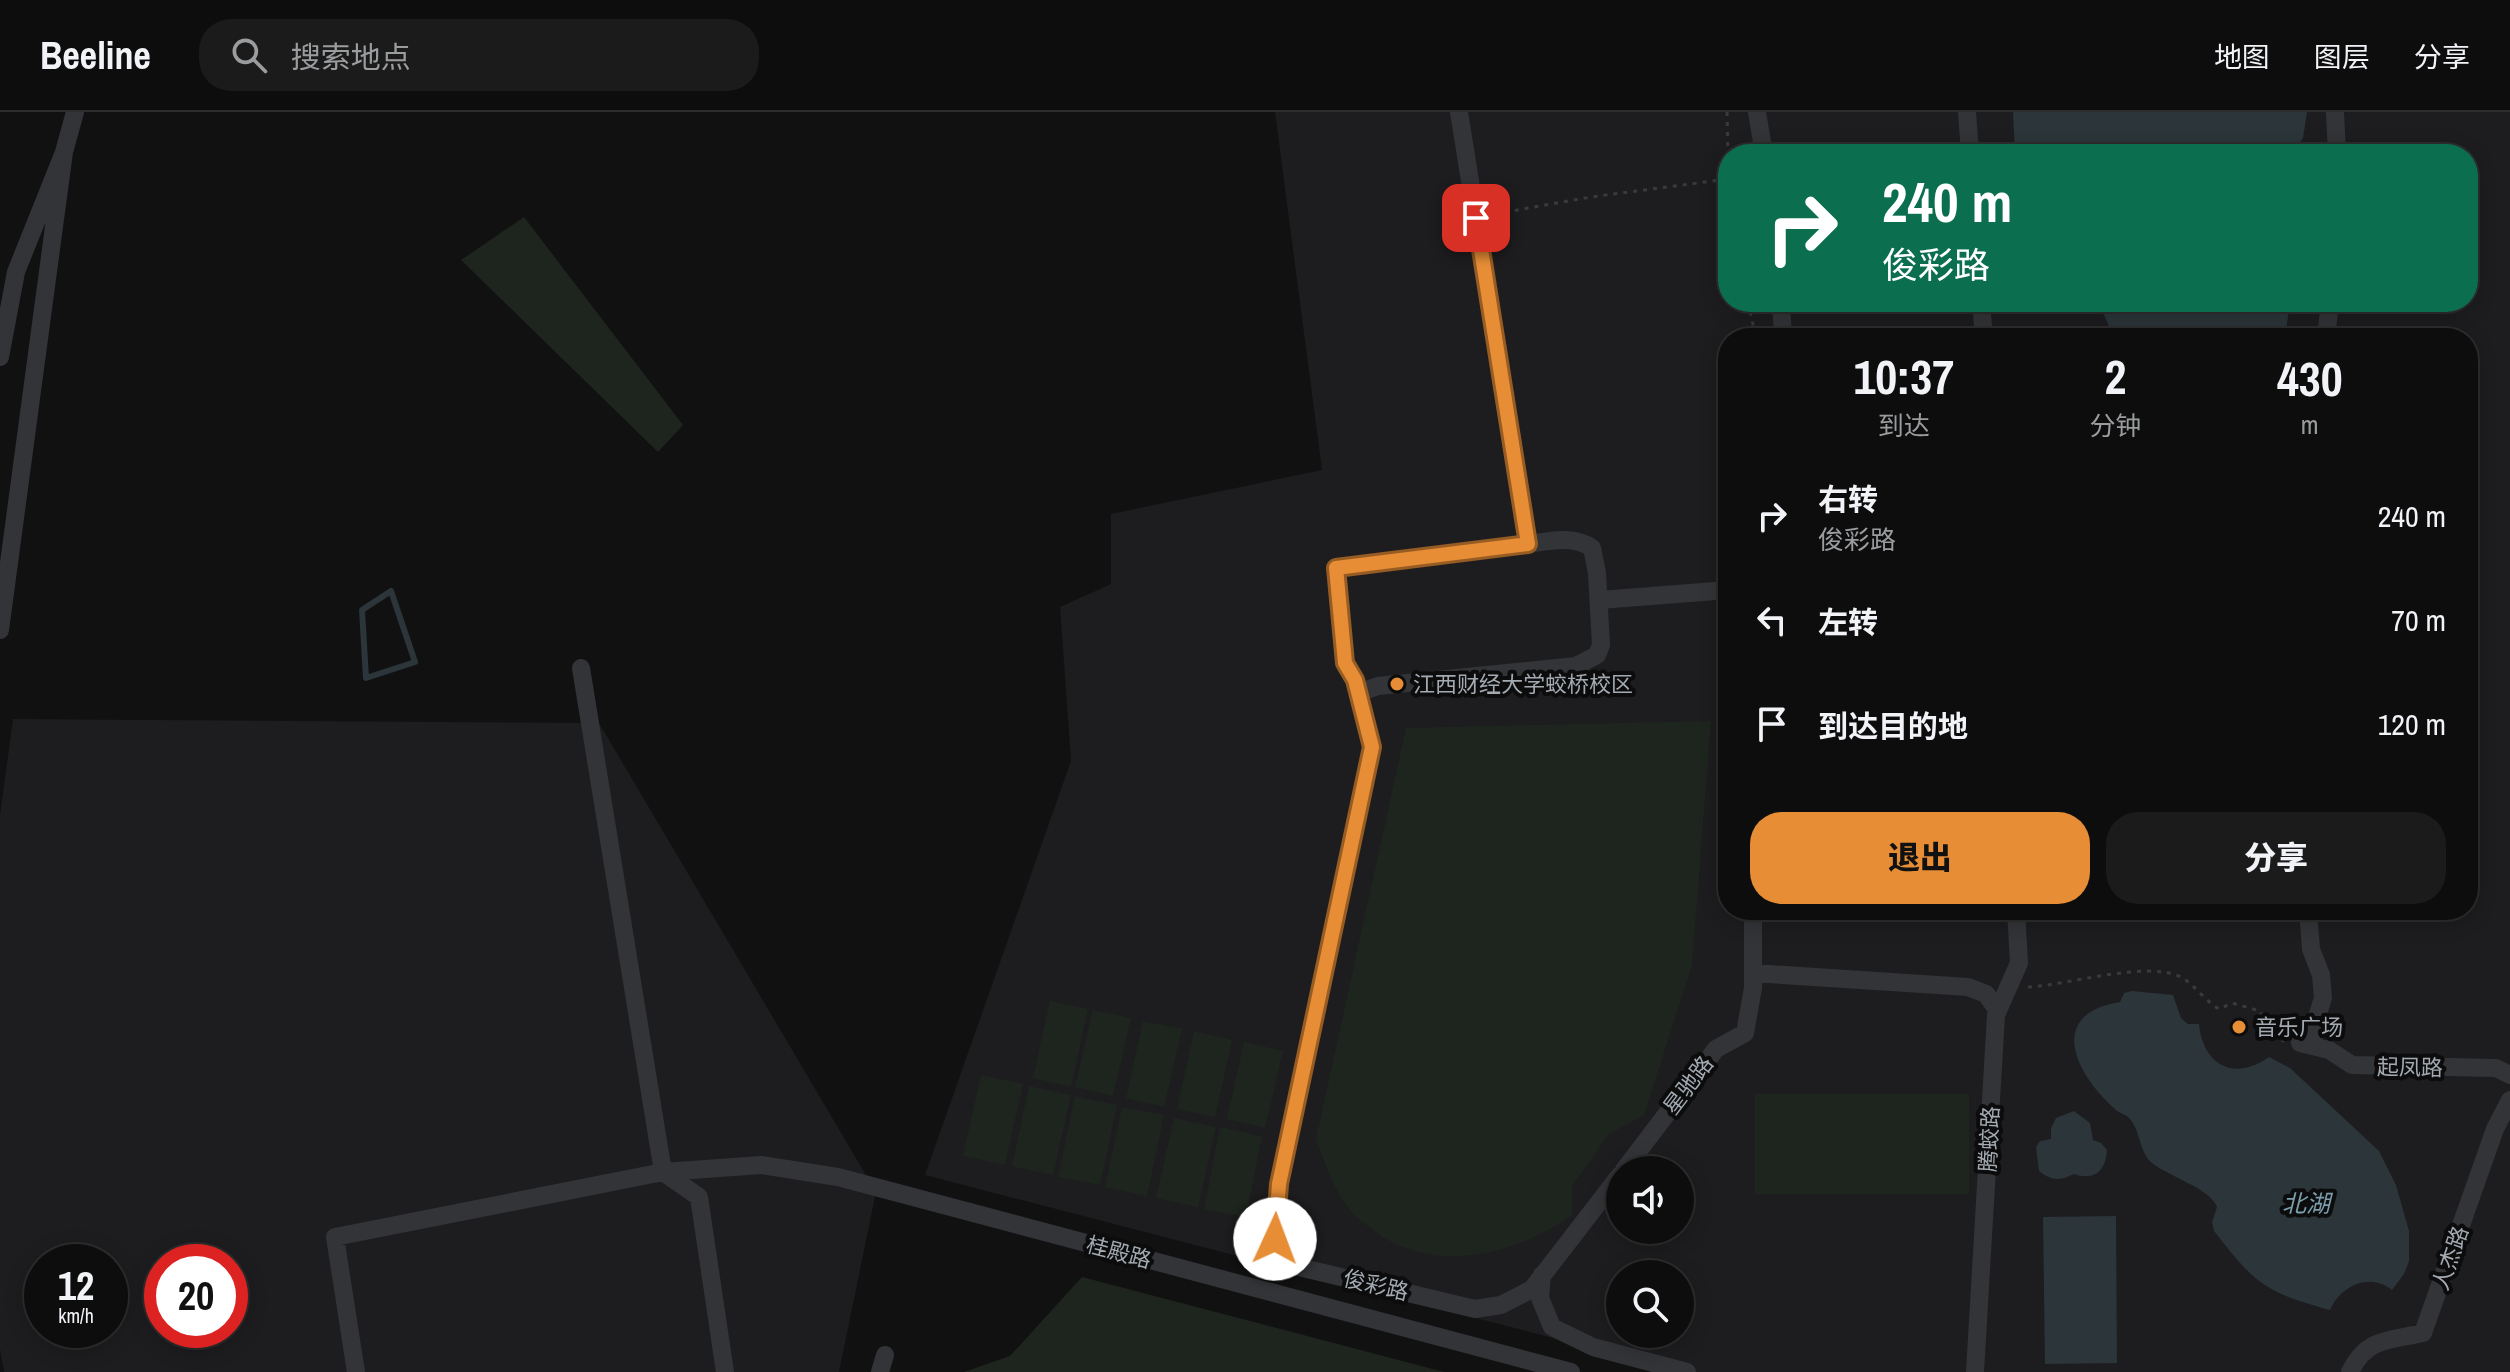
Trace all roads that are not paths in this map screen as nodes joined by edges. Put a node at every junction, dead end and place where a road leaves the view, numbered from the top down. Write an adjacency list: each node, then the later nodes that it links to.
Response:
1 (75, 112): 9 (lane)
2 (1459, 112): 11 (lane)
3 (1757, 112): 6 (lane)
4 (1967, 112): 7 (lane)
5 (2335, 112): 8 (lane)
6 (1762, 144)
7 (1969, 144)
8 (2337, 144)
9 (64, 152): 10 (lane); 14 (lane)
10 (0, 357)
11 (1528, 544): 13 (lane); 16 (lane, 俊彩路)
12 (1718, 591): 13 (lane)
13 (1600, 600): 16 (lane)
14 (0, 630)
15 (581, 668): 25 (lane)
16 (1358, 693): 27 (lane, 俊彩路)
17 (1753, 920): 20 (lane, 星驰路)
18 (2017, 920): 21 (lane, 腾蛟路)
19 (2309, 920): 22 (lane, 起凤路)
20 (1753, 973): 21 (lane); 24 (lane, 星驰路)
21 (1998, 1011): 32 (lane, 腾蛟路)
22 (2510, 1075)
23 (2510, 1100): 33 (lane, 人杰路)
24 (1635, 1156)
25 (663, 1172): 28 (lane, 桂殿路); 29 (lane); 30 (lane, 桂殿路)
26 (1606, 1193): 27 (lane)
27 (1542, 1275): 31 (lane)
28 (356, 1372)
29 (725, 1372)
30 (1571, 1372)
31 (1687, 1372)
32 (1975, 1372)
33 (2350, 1372)

